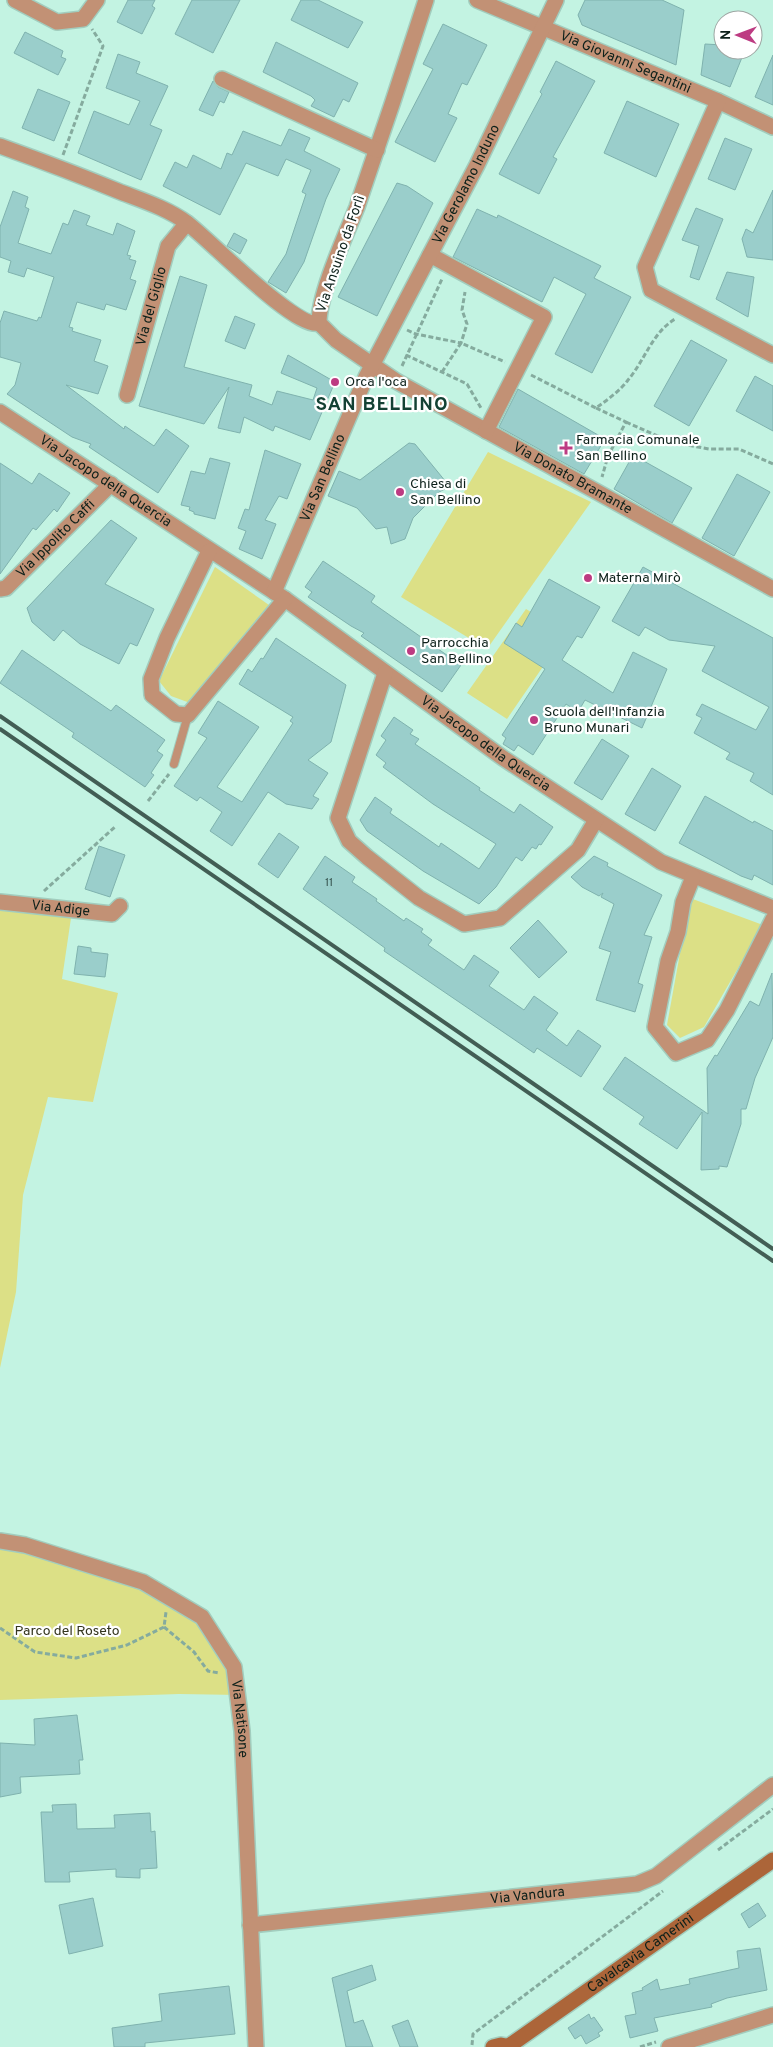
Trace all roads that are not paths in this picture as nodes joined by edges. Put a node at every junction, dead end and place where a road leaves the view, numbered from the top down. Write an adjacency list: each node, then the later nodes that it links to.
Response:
1 (15, 0): 2 (street)
2 (96, 0)
3 (426, 0): 11 (street, Via Ansuino da Forlì)
4 (478, 0): 6 (street, Via Giovanni Segantini)
5 (556, 0): 6 (street, Via Gerolamo Induno)
6 (544, 28): 8 (street, Via Giovanni Segantini); 13 (street, Via Gerolamo Induno)
7 (222, 79): 11 (street)
8 (718, 102): 9 (street, Via Giovanni Segantini); 15 (street)
9 (773, 127)
10 (0, 146): 12 (street)
11 (377, 150): 14 (street, Via Ansuino da Forlì)
12 (187, 223): 14 (street); 17 (street, Via del Giglio)
13 (430, 256): 16 (street, Via Gerolamo Induno); 19 (street)
14 (318, 323): 16 (street, Via Ansuino da Forlì)
15 (773, 355)
16 (372, 365): 19 (street, Via Donato Bramante); 24 (street, Via San Bellino)
17 (126, 394)
18 (0, 412): 20 (street, Via Jacopo della Quercia)
19 (488, 427): 23 (street, Via Donato Bramante)
20 (111, 484): 21 (street, Via Jacopo della Quercia); 22 (street, Via Ippolito Caffi)
21 (210, 551): 24 (street, Via Jacopo della Quercia); 26 (street)
22 (0, 589)
23 (773, 589)
24 (280, 596): 25 (street, Via Jacopo della Quercia); 26 (street)
25 (385, 673): 28 (street, Via Jacopo della Quercia); 28 (street)
26 (188, 715): 27 (lane)
27 (174, 764)
28 (596, 820): 29 (street, Via Jacopo della Quercia)
29 (692, 876): 32 (street, Via Jacopo della Quercia); 33 (street)
30 (0, 902): 31 (street, Via Adige)
31 (120, 906)
32 (773, 908)
33 (773, 919)
34 (0, 1541): 37 (street, Via Natisone)
35 (773, 1785): 37 (street, Via Vandura)
36 (773, 1860): 39 (main road, Cavalcavia Camerini)
37 (250, 1925): 40 (street, Via Natisone)
38 (773, 2015): 42 (street)
39 (510, 2046): 41 (main road)
40 (256, 2047)
41 (493, 2047)
42 (670, 2047)

